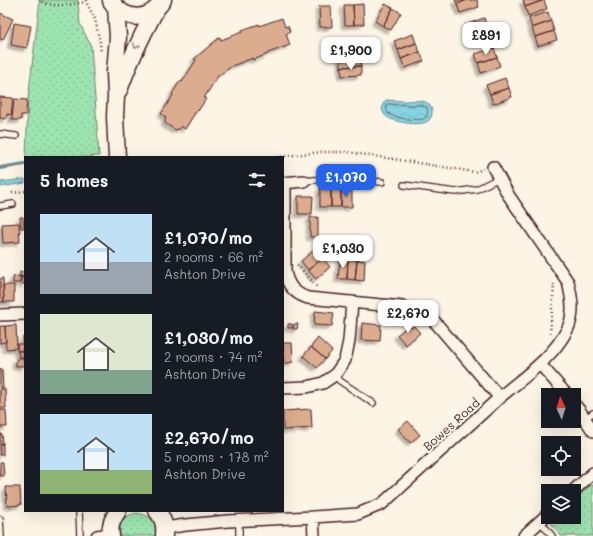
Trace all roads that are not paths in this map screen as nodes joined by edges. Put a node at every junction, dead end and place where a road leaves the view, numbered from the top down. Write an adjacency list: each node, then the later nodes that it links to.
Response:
1 (113, 4): 2 (street); 3 (street)
2 (159, 6): 3 (street, one-way to 3)
3 (116, 97): 6 (street)
4 (0, 134): 5 (lane)
5 (16, 136)
6 (117, 156)
7 (493, 167): 8 (street, Bowes Road)
8 (499, 178): 12 (lane); 18 (street, Bowes Road)
9 (304, 181): 10 (lane); 11 (street)
10 (382, 182)
11 (284, 183): 15 (street)
12 (404, 185)
13 (13, 204): 14 (lane)
14 (0, 206)
15 (352, 302): 19 (street); 22 (street)
16 (24, 314): 17 (street)
17 (0, 315)
18 (540, 364): 21 (street); 22 (street, Bowes Road)
19 (335, 375): 20 (street); 23 (lane)
20 (284, 388)
21 (560, 388)
22 (500, 398): 32 (street, Bowes Road)
23 (373, 404)
24 (581, 410): 25 (street)
25 (589, 416): 26 (street)
26 (593, 431)
27 (593, 473): 28 (street)
28 (581, 484)
29 (79, 512): 40 (lane)
30 (117, 512): 38 (street)
31 (158, 512): 37 (street)
32 (313, 517): 34 (street, Bowes Road); 42 (street)
33 (0, 519): 39 (lane)
34 (239, 521): 37 (street, Bowes Road); 41 (lane)
35 (541, 521): 43 (street)
36 (547, 524): 44 (lane)
37 (165, 532)
38 (106, 535)
39 (1, 536)
40 (80, 536)
41 (240, 536)
42 (314, 536)
43 (524, 536)
44 (552, 536)

